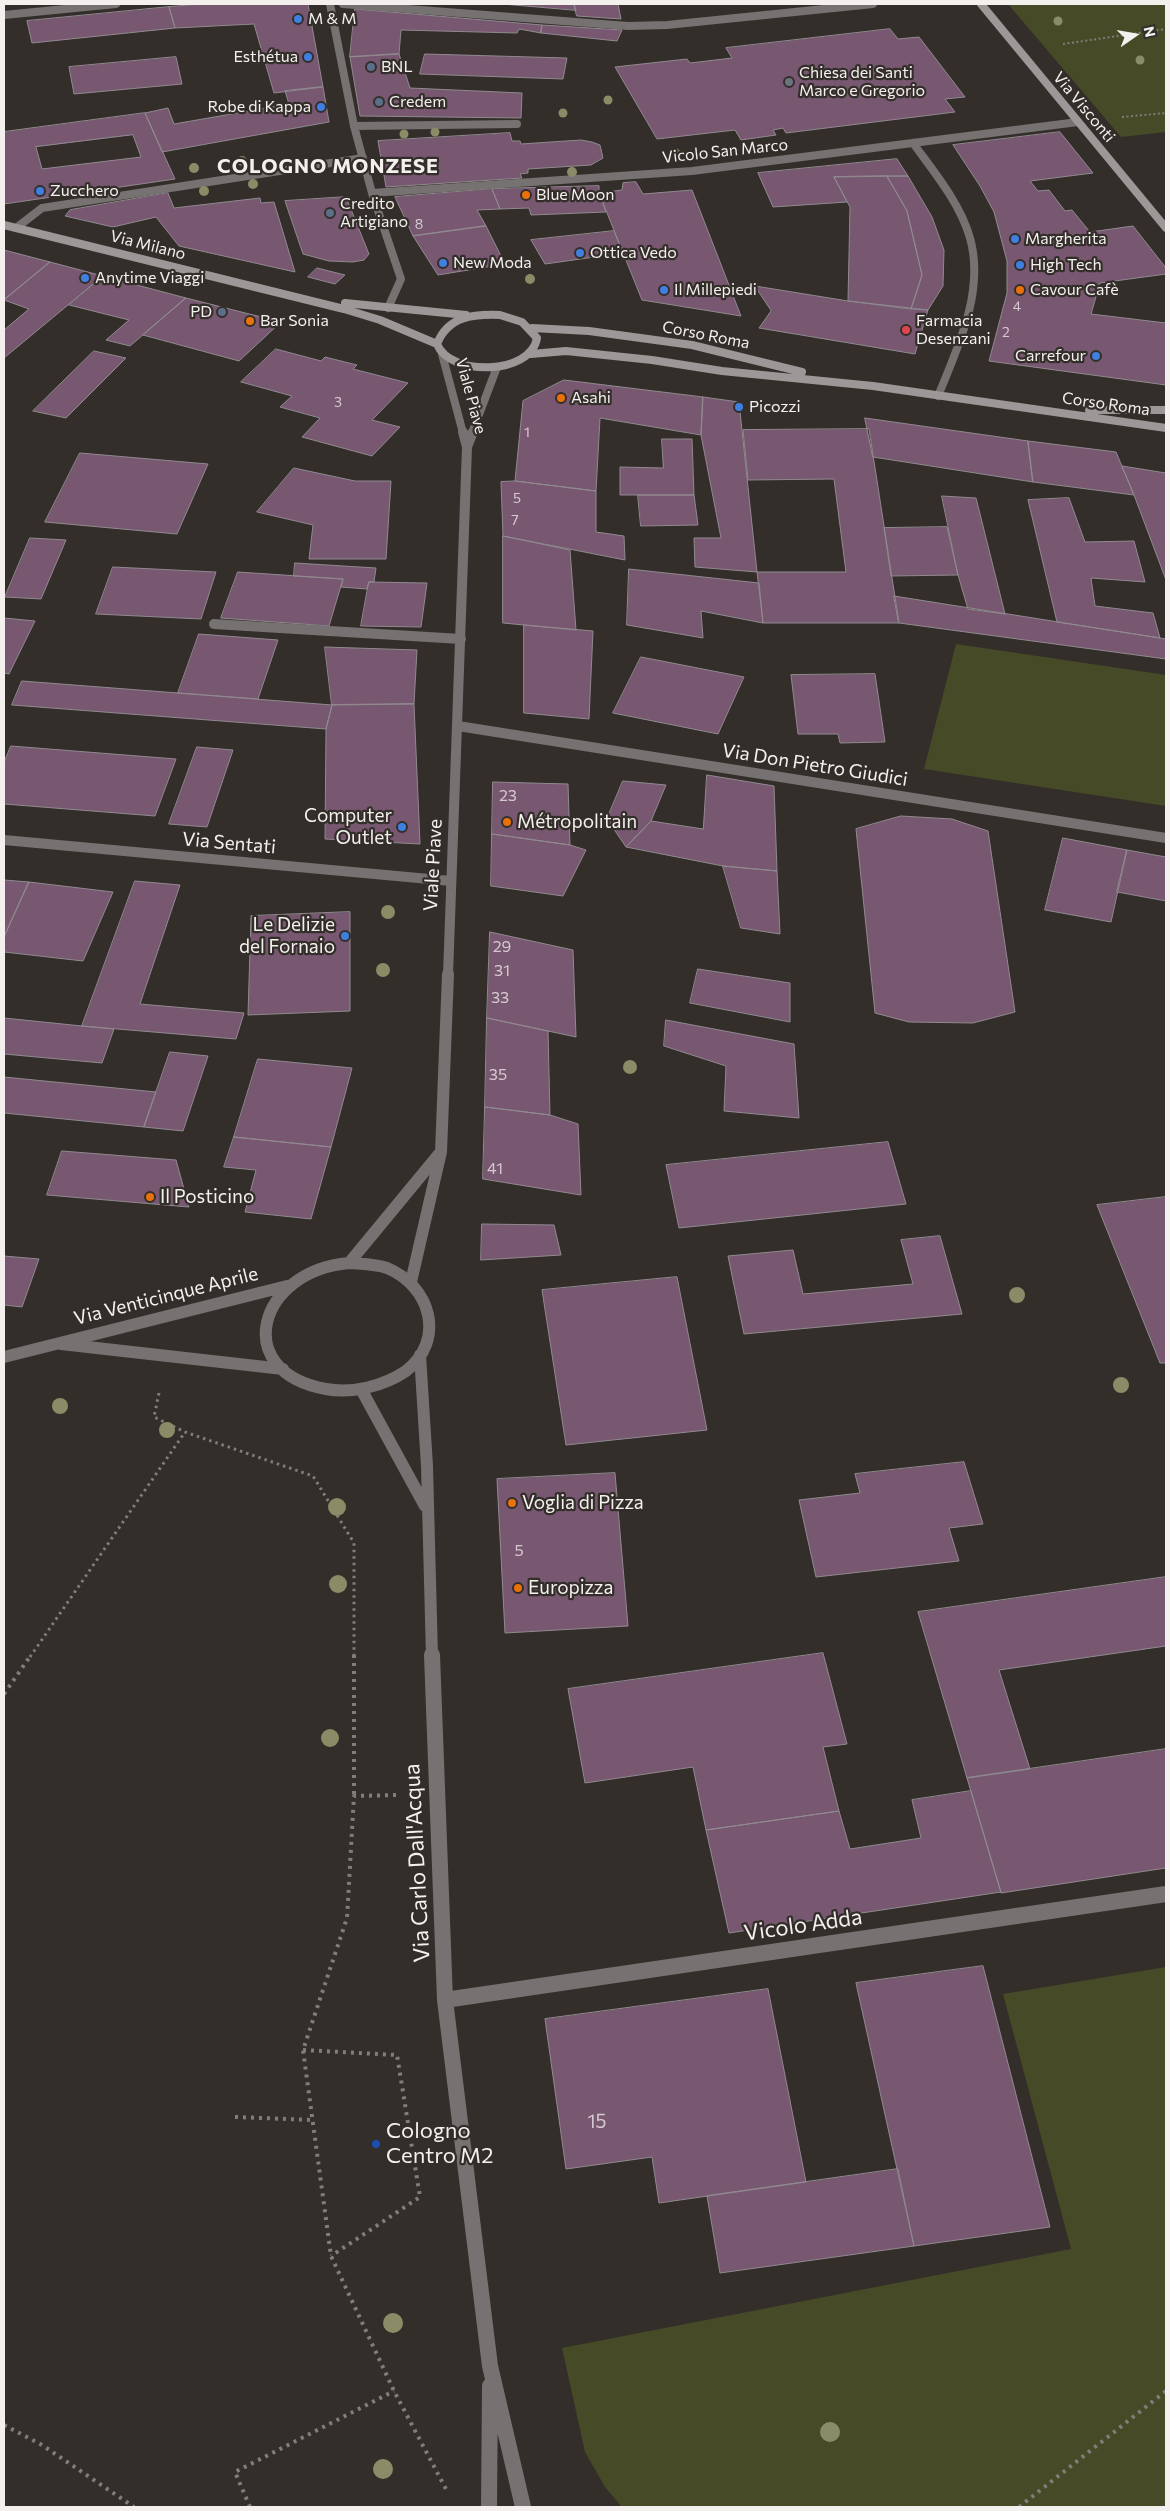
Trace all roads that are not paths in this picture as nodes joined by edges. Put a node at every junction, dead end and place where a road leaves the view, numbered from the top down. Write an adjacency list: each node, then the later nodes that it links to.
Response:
1 (116, 4): 6 (street)
2 (330, 4): 9 (street)
3 (343, 4): 4 (street)
4 (873, 4)
5 (981, 4): 7 (main road, Via Visconti)
6 (4, 15)
7 (1078, 122): 10 (street, Vicolo San Marco); 15 (main road, Via Visconti)
8 (517, 124): 9 (street)
9 (354, 126): 11 (street)
10 (913, 143): 12 (street, Vicolo San Marco); 25 (street)
11 (363, 158): 12 (street); 14 (street)
12 (372, 193): 17 (street)
13 (4, 224): 14 (main road, Via Milano)
14 (16, 228): 16 (main road, Via Milano)
15 (1166, 228)
16 (284, 294): 17 (main road, Via Milano); 20 (main road, Via Milano)
17 (388, 308): 18 (main road, Via Milano)
18 (474, 316): 19 (main road); 20 (main road)
19 (532, 328): 22 (main road); 24 (main road, Corso Roma)
20 (437, 344): 21 (main road)
21 (442, 354): 23 (main road, Corso Roma); 29 (street, Viale Piave)
22 (531, 354): 23 (main road, Corso Roma); 24 (main road, Corso Roma)
23 (497, 367): 29 (street, Viale Piave)
24 (873, 386): 25 (main road, Corso Roma)
25 (938, 396): 26 (main road, Corso Roma)
26 (1041, 410): 27 (main road, Corso Roma); 28 (main road, Corso Roma)
27 (1166, 410)
28 (1166, 428)
29 (468, 447): 31 (street, Viale Piave)
30 (214, 624): 31 (street)
31 (461, 639): 32 (street, Viale Piave)
32 (458, 726): 33 (street, Via Don Pietro Giudici); 35 (street, Viale Piave)
33 (1166, 838)
34 (4, 840): 35 (street, Via Sentati)
35 (451, 880): 36 (street, Viale Piave)
36 (441, 1152): 37 (street); 38 (street, Viale Piave)
37 (349, 1263): 38 (street); 39 (street)
38 (411, 1282): 41 (street)
39 (288, 1286): 40 (street, Via Venticinque Aprile); 43 (street)
40 (54, 1343): 42 (street, Via Venticinque Aprile); 43 (street, Via Venticinque Aprile)
41 (420, 1355): 44 (street); 45 (street, Via Carlo Dall'Acqua)
42 (4, 1357)
43 (282, 1369): 44 (street)
44 (361, 1390): 45 (street)
45 (427, 1509): 47 (street, Via Carlo Dall'Acqua)
46 (1166, 1894): 47 (street, Vicolo Adda)
47 (446, 2000): 48 (street, Via Carlo Dall'Acqua)
48 (490, 2366): 49 (street, Via Carlo Dall'Acqua); 50 (street, Via Carlo Dall'Acqua)
49 (489, 2507)
50 (523, 2507)

